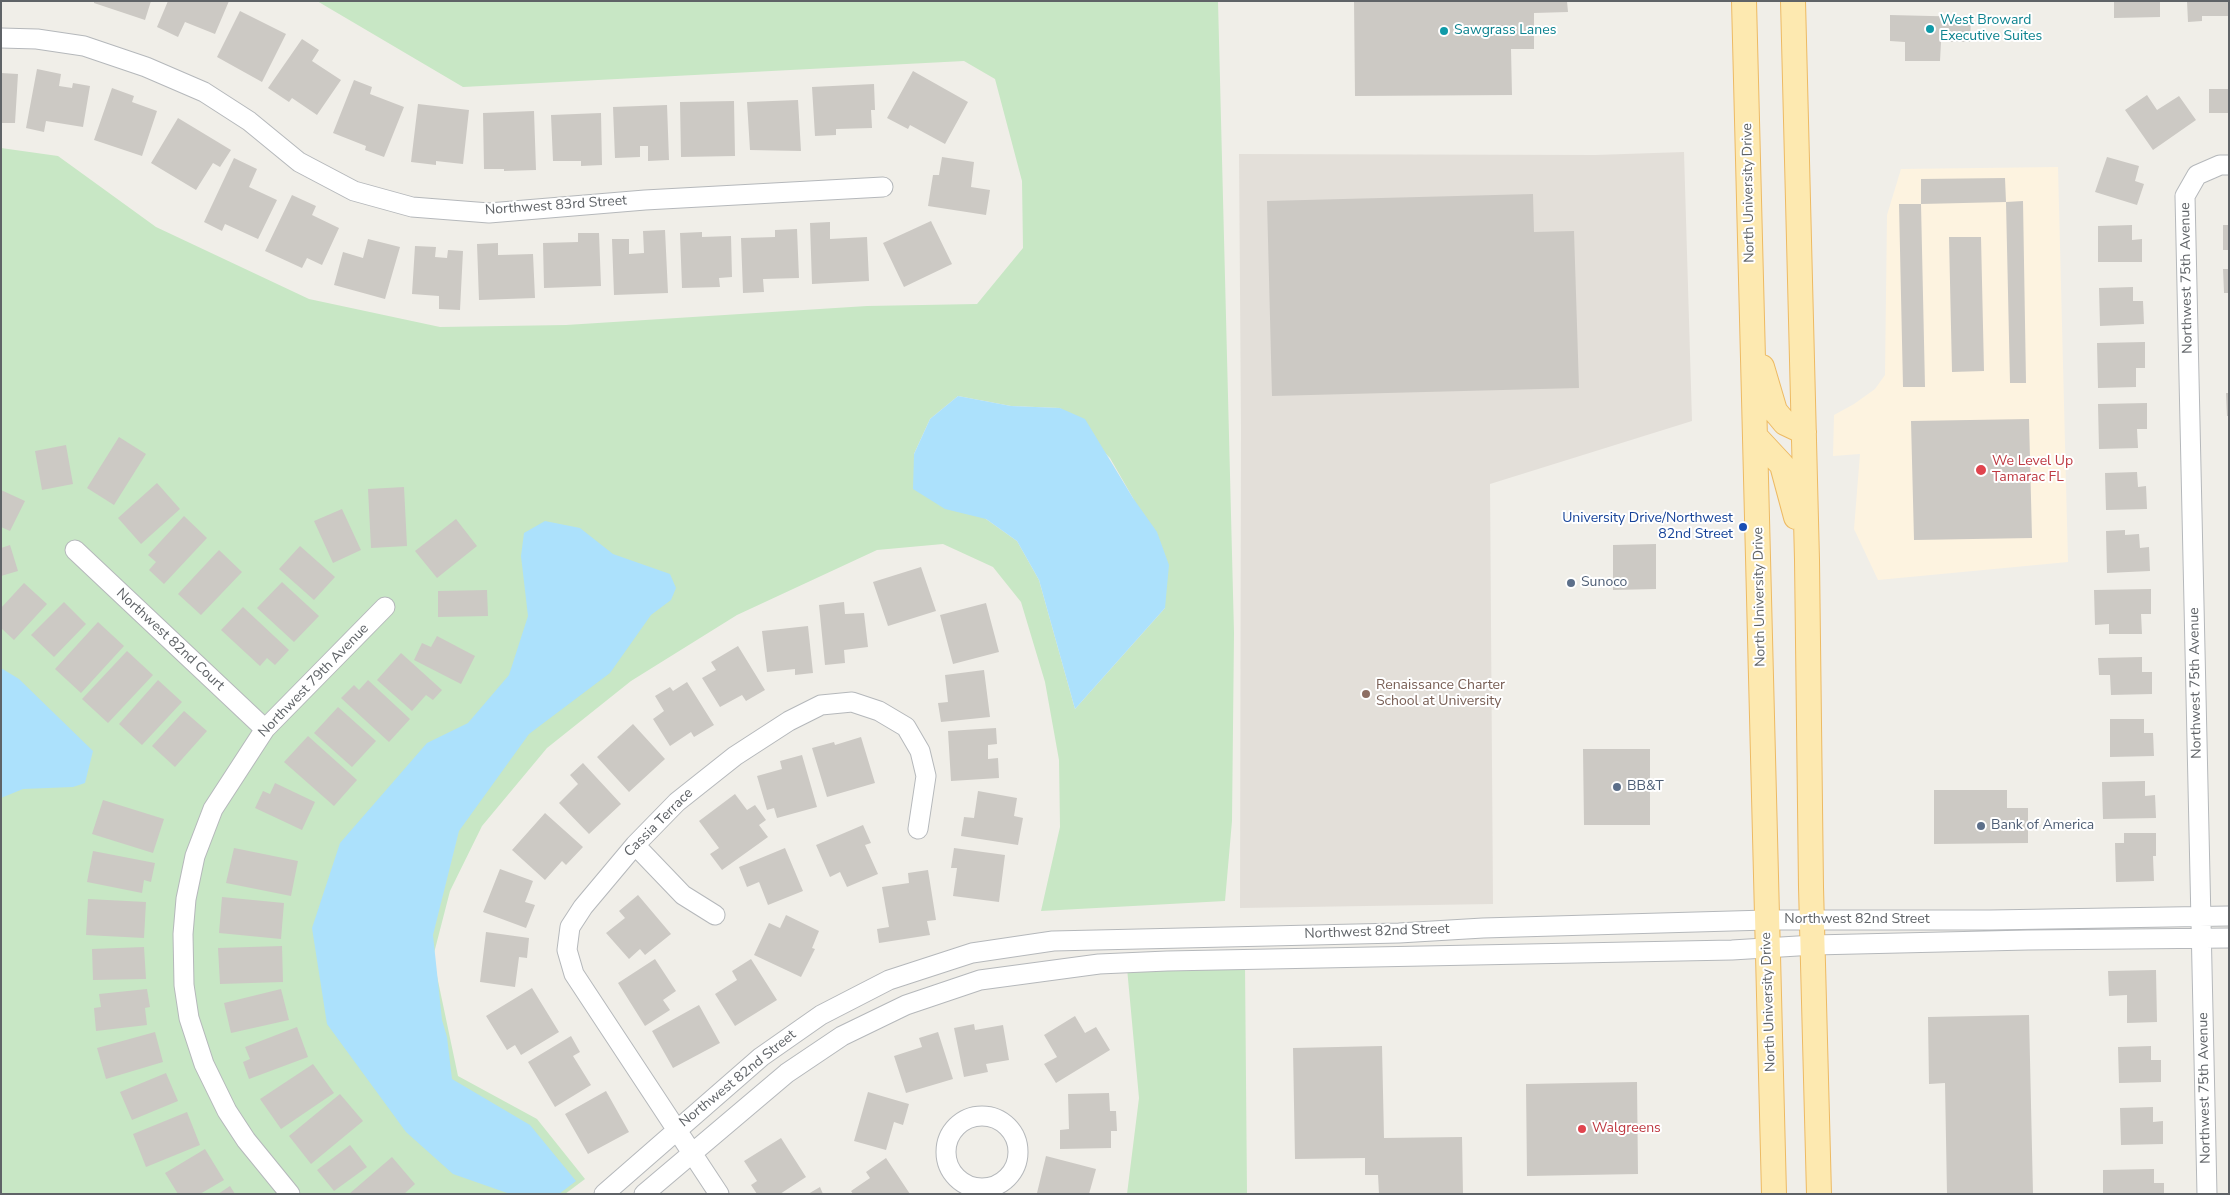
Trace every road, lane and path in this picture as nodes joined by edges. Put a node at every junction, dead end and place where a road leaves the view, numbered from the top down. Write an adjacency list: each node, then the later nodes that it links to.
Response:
1 (1744, 1): 6 (main road, North University Drive)
2 (1793, 1): 7 (main road)
3 (1, 38): 5 (street, Northwest 83rd Street)
4 (2229, 165): 17 (street, Northwest 75th Avenue)
5 (883, 187)
6 (1753, 336): 7 (main road); 8 (main road, North University Drive)
7 (1804, 432): 10 (main road)
8 (1755, 436): 10 (main road); 19 (main road, North University Drive)
9 (75, 550): 12 (street, Northwest 82nd Court)
10 (1807, 560): 18 (main road)
11 (386, 607): 12 (street, Northwest 79th Avenue)
12 (265, 729): 26 (street, Northwest 79th Avenue)
13 (918, 829): 14 (street, Cassia Terrace)
14 (635, 845): 15 (street); 24 (street, Cassia Terrace)
15 (715, 916)
16 (2229, 916): 17 (street, Northwest 82nd Street)
17 (2201, 918): 18 (street, Northwest 82nd Street); 21 (street, Northwest 75th Avenue)
18 (1813, 919): 19 (street, Northwest 82nd Street); 22 (main road)
19 (1767, 920): 23 (main road, North University Drive); 24 (street, Northwest 82nd Street)
20 (2229, 938): 21 (street, Northwest 82nd Street)
21 (2202, 940): 22 (street, Northwest 82nd Street); 32 (street, Northwest 75th Avenue)
22 (1814, 945): 23 (street, Northwest 82nd Street); 31 (main road)
23 (1768, 948): 25 (street, Northwest 82nd Street); 30 (main road, North University Drive)
24 (676, 1129): 25 (street, Cassia Terrace); 27 (street, Northwest 82nd Street)
25 (692, 1153): 28 (street, Northwest 82nd Street); 29 (street, Cassia Terrace)
26 (290, 1194)
27 (604, 1194)
28 (644, 1194)
29 (719, 1194)
30 (1774, 1194)
31 (1819, 1194)
32 (2207, 1194)

